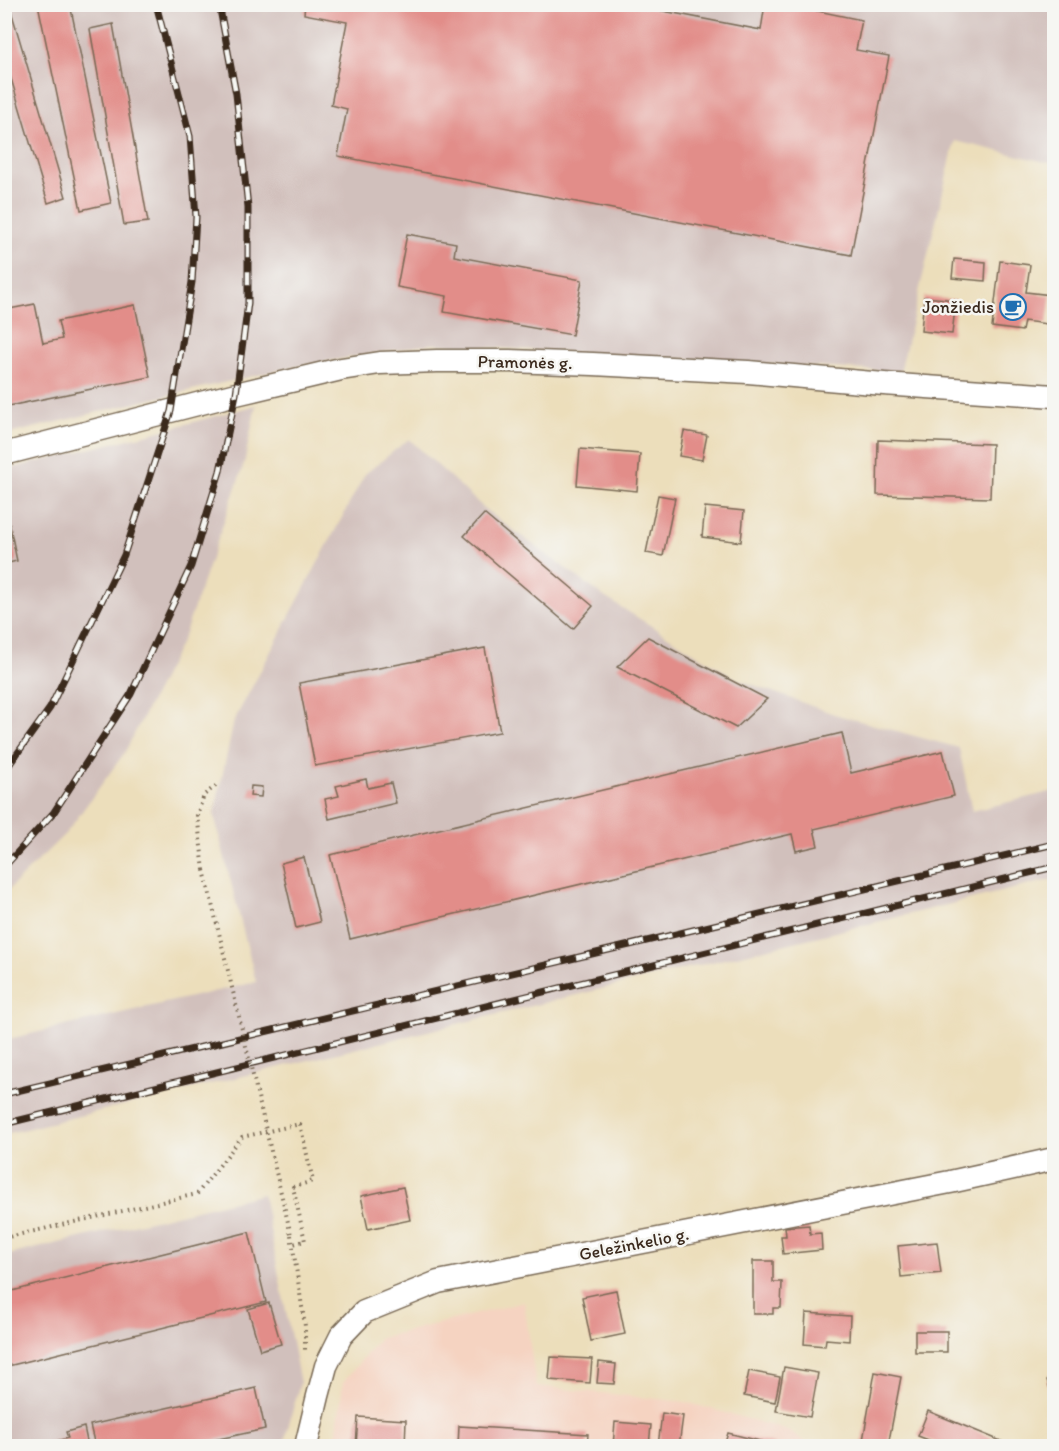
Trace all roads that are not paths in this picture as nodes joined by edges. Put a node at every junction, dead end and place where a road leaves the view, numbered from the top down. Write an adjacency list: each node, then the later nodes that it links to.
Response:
1 (1054, 396): 2 (street, Pramonės g.)
2 (4, 454)
3 (1054, 1159): 4 (street, Geležinkelio g.)
4 (306, 1446)

